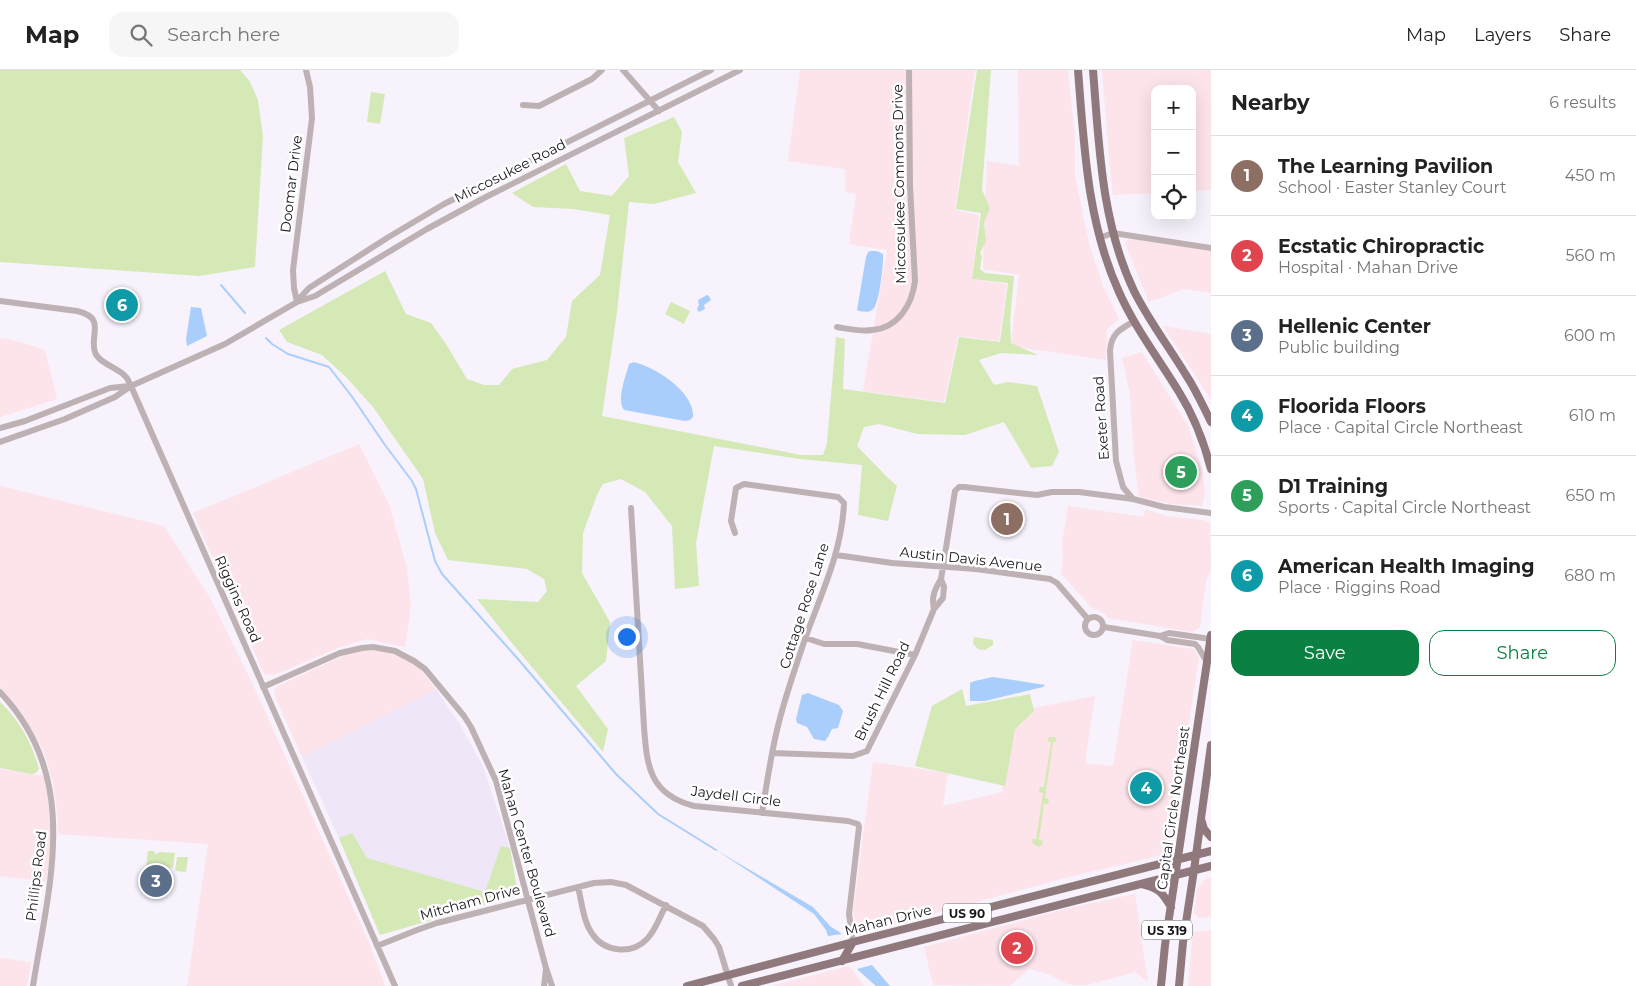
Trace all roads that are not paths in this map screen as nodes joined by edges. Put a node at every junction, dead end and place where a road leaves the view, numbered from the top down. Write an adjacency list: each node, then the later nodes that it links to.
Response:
1 (306, 70): 20 (street, Doomar Drive)
2 (602, 70): 10 (street)
3 (623, 70): 9 (street)
4 (711, 70): 9 (street, Miccosukee Road)
5 (740, 70): 11 (street, Miccosukee Road)
6 (909, 70): 23 (street, Miccosukee Commons Drive)
7 (1078, 70): 13 (main road)
8 (1093, 70): 12 (main road)
9 (650, 101): 11 (street); 14 (street, Miccosukee Road)
10 (523, 105)
11 (658, 111): 15 (street, Miccosukee Road)
12 (1099, 140): 13 (main road); 16 (main road)
13 (1084, 143): 17 (main road)
14 (422, 218): 15 (street); 20 (street, Miccosukee Road)
15 (427, 229): 20 (street, Miccosukee Road)
16 (1113, 233): 17 (street); 18 (street); 21 (main road)
17 (1099, 238): 22 (main road)
18 (1211, 248)
19 (0, 300): 24 (street, Riggins Road)
20 (297, 302): 24 (street, Miccosukee Road)
21 (1147, 315): 22 (main road); 25 (main road)
22 (1133, 322): 28 (main road); 29 (street, Exeter Road)
23 (837, 327)
24 (131, 386): 26 (street, Miccosukee Road); 27 (street, Miccosukee Road); 43 (street, Riggins Road)
25 (1211, 422)
26 (0, 428)
27 (0, 442)
28 (1211, 469)
29 (1133, 500): 31 (street); 34 (street, Brush Hill Road)
30 (631, 508): 47 (street, Jaydell Circle)
31 (1211, 513)
32 (735, 533): 33 (street, Cottage Rose Lane)
33 (836, 555): 34 (street, Austin Davis Avenue); 39 (street, Cottage Rose Lane)
34 (943, 567): 35 (street, Austin Davis Avenue); 41 (street, Brush Hill Road)
35 (1088, 619): 36 (street, Austin Davis Avenue); 36 (street, Austin Davis Avenue)
36 (1104, 627): 38 (street, Austin Davis Avenue)
37 (1211, 635): 40 (main road, Capital Circle Northeast / US 319)
38 (1160, 636): 40 (street, Austin Davis Avenue); 42 (street, Austin Davis Avenue)
39 (806, 638): 41 (street); 46 (street, Cottage Rose Lane)
40 (1210, 643): 42 (main road, Capital Circle Northeast / US 319)
41 (915, 655): 46 (street, Brush Hill Road)
42 (1207, 662): 52 (main road, Capital Circle Northeast / US 319)
43 (263, 687): 59 (street, Mahan Center Boulevard); 64 (street, Riggins Road)
44 (0, 692): 69 (street, Phillips Road)
45 (1211, 745): 48 (main road, Capital Circle Northeast / US 319)
46 (772, 753): 47 (street, Cottage Rose Lane)
47 (762, 813): 63 (street, Jaydell Circle)
48 (1201, 818): 49 (main road); 51 (main road, Capital Circle Northeast / US 319)
49 (1211, 837)
50 (1211, 851): 51 (main road, Mahan Drive / US 90)
51 (1195, 856): 52 (main road, Mahan Drive / US 90); 54 (main road, Capital Circle Northeast / US 319)
52 (1178, 860): 55 (main road, Capital Circle Northeast / US 319); 58 (main road, Mahan Drive / US 90)
53 (1211, 866): 54 (main road, Mahan Drive / US 90)
54 (1194, 870): 55 (main road, Mahan Drive / US 90); 77 (main road, Capital Circle Northeast / US 319)
55 (1176, 874): 56 (main road, Mahan Drive / US 90); 61 (main road, Capital Circle Northeast / US 319)
56 (1140, 883): 61 (main road); 62 (main road, Mahan Drive / US 90)
57 (578, 887): 59 (street, Mitcham Drive); 60 (street, Mitcham Drive); 60 (street)
58 (1036, 896): 62 (main road); 63 (main road, Mahan Drive / US 90)
59 (528, 900): 64 (street, Mitcham Drive); 67 (street, Mahan Center Boulevard)
60 (666, 906): 68 (street, Mitcham Drive)
61 (1171, 907): 76 (main road, Capital Circle Northeast / US 319)
62 (1039, 909): 66 (main road, Mahan Drive / US 90)
63 (852, 942): 65 (main road, Mahan Drive / US 90); 66 (main road)
64 (377, 946): 70 (street, Riggins Road)
65 (829, 948): 66 (main road); 68 (main road, Mahan Drive / US 90)
66 (842, 961): 75 (main road, Mahan Drive / US 90)
67 (546, 968): 71 (street, Mahan Center Boulevard); 72 (street, Mahan Center Boulevard)
68 (728, 976): 73 (main road, Mahan Drive / US 90); 74 (street, Mitcham Drive)
69 (33, 986)
70 (395, 986)
71 (544, 986)
72 (552, 986)
73 (687, 986)
74 (731, 986)
75 (742, 986)
76 (1162, 986)
77 (1179, 986)

